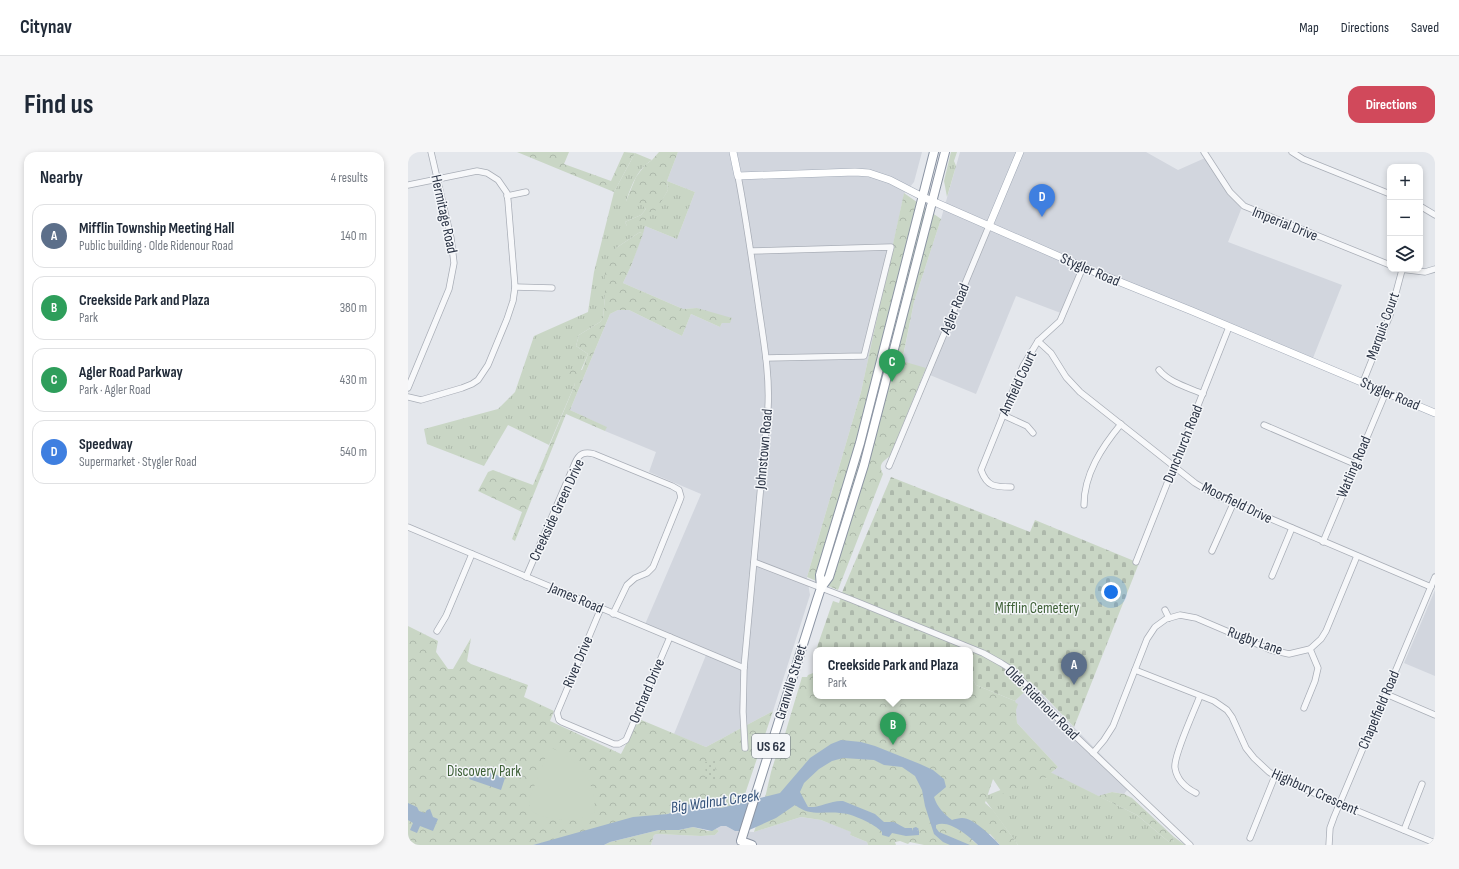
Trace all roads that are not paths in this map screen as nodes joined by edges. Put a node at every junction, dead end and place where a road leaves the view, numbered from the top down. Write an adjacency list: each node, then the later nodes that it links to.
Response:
1 (431, 152): 9 (street, Hermitage Road)
2 (733, 152): 8 (main road, Johnstown Road)
3 (934, 152): 14 (highway, US 62)
4 (945, 152): 15 (highway, US 62)
5 (1020, 152): 18 (main road, Agler Road)
6 (1204, 152): 20 (street, Imperial Drive)
7 (1292, 152): 12 (street)
8 (738, 176): 14 (main road, Stygler Road); 19 (street, Johnstown Road)
9 (437, 178): 10 (street); 13 (street); 32 (street, Hermitage Road)
10 (408, 185)
11 (526, 192): 13 (street)
12 (1387, 193)
13 (507, 196): 25 (street)
14 (923, 197): 15 (main road, Stygler Road); 59 (highway, US 62)
15 (933, 201): 18 (main road, Stygler Road); 59 (highway, US 62)
16 (1423, 208): 17 (street)
17 (1435, 214)
18 (989, 226): 21 (main road, Stygler Road); 42 (street, Agler Road)
19 (751, 251): 29 (street, Johnstown Road); 29 (street)
20 (1387, 264)
21 (1083, 267): 27 (main road, Stygler Road); 28 (street, Amfield Court)
22 (1435, 269): 24 (street)
23 (1400, 272): 31 (street, Marquis Court)
24 (1423, 272)
25 (515, 287): 26 (street); 35 (street)
26 (552, 288)
27 (1229, 327): 31 (main road, Stygler Road); 34 (street, Dunchurch Road)
28 (1038, 341): 37 (street, Amfield Court); 38 (street, Moorfield Drive)
29 (766, 358): 53 (street, Johnstown Road)
30 (1159, 370): 34 (street)
31 (1363, 382): 33 (main road, Stygler Road)
32 (408, 388)
33 (1386, 392): 36 (main road, Stygler Road); 41 (street, Watling Road)
34 (1203, 394): 43 (street, Dunchurch Road)
35 (408, 397)
36 (1435, 413)
37 (1003, 415): 40 (street); 44 (street, Amfield Court)
38 (1121, 424): 43 (street, Moorfield Drive); 46 (street)
39 (1264, 425): 41 (street)
40 (1033, 433)
41 (1355, 464): 49 (street, Watling Road)
42 (889, 466)
43 (1174, 466): 45 (street, Moorfield Drive); 54 (street, Dunchurch Road)
44 (1011, 487)
45 (1232, 504): 48 (street, Moorfield Drive); 50 (street)
46 (1084, 505)
47 (408, 527): 51 (street, James Road)
48 (1292, 528): 49 (street, Moorfield Drive); 55 (street)
49 (1323, 542): 52 (street, Moorfield Drive)
50 (1212, 551)
51 (472, 554): 56 (street, James Road); 64 (street)
52 (1357, 556): 58 (street, Moorfield Drive); 68 (street)
53 (754, 562): 59 (street, Olde Ridenour Road); 69 (street, Johnstown Road)
54 (1136, 562)
55 (1272, 576)
56 (526, 577): 60 (street, James Road); 62 (street, Creekside Green Drive)
57 (1435, 577): 58 (street, Chapelfield Road)
58 (1431, 587): 71 (street, Chapelfield Road)
59 (821, 588): 66 (street, Olde Ridenour Road); 84 (highway, Granville Street / US 62)
60 (601, 608): 62 (street, James Road); 75 (street, River Drive)
61 (1165, 610): 63 (street)
62 (614, 614): 65 (street, James Road)
63 (1169, 618): 68 (street, Rugby Lane); 70 (street)
64 (437, 631)
65 (670, 637): 69 (street, James Road); 75 (street, Orchard Drive)
66 (968, 647)
67 (973, 649): 77 (street, Olde Ridenour Road)
68 (1310, 649): 73 (street)
69 (744, 668): 76 (street, Johnstown Road)
70 (1135, 670): 72 (street, Highbury Crescent); 77 (street)
71 (1386, 694): 74 (street); 81 (street, Chapelfield Road)
72 (1200, 696): 78 (street, Highbury Crescent); 80 (street)
73 (1304, 708)
74 (1435, 715)
75 (623, 743)
76 (745, 748)
77 (1093, 753): 87 (street, Olde Ridenour Road)
78 (1275, 776): 81 (street, Highbury Crescent); 83 (street)
79 (1422, 784): 82 (street)
80 (1196, 793)
81 (1339, 804): 82 (street, Highbury Crescent); 88 (street, Chapelfield Road)
82 (1404, 830): 85 (street, Highbury Crescent)
83 (1250, 838)
84 (741, 841): 86 (highway, US 62)
85 (1435, 843)
86 (752, 845)
87 (1190, 845)
88 (1329, 845)

